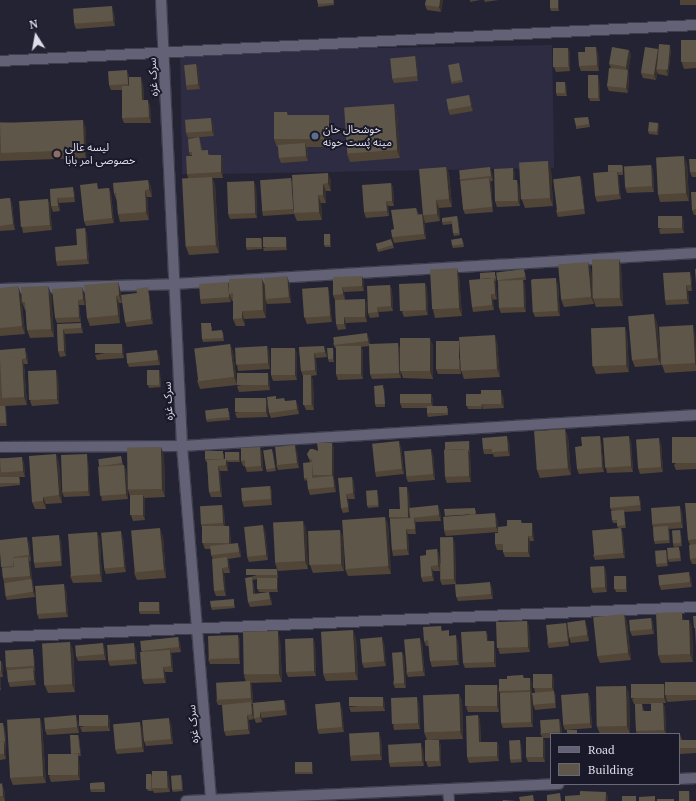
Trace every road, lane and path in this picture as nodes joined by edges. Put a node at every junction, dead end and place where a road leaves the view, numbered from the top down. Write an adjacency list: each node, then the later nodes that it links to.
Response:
1 (161, 0): 3 (street, سرک غزه)
2 (696, 25): 3 (street)
3 (164, 53): 4 (street); 6 (street, سرک غزه)
4 (0, 61)
5 (696, 253): 6 (street)
6 (174, 284): 7 (street); 9 (street, سرک غزه)
7 (0, 289)
8 (696, 415): 9 (street)
9 (182, 446): 10 (street); 12 (street, سرک غزه)
10 (0, 447)
11 (696, 607): 12 (street)
12 (197, 629): 13 (street); 18 (street, سرک غزه)
13 (0, 637)
14 (696, 778): 15 (street)
15 (680, 779)
16 (550, 784): 17 (street)
17 (448, 789): 18 (street); 20 (street)
18 (211, 800): 19 (street)
19 (186, 801)
20 (449, 801)

